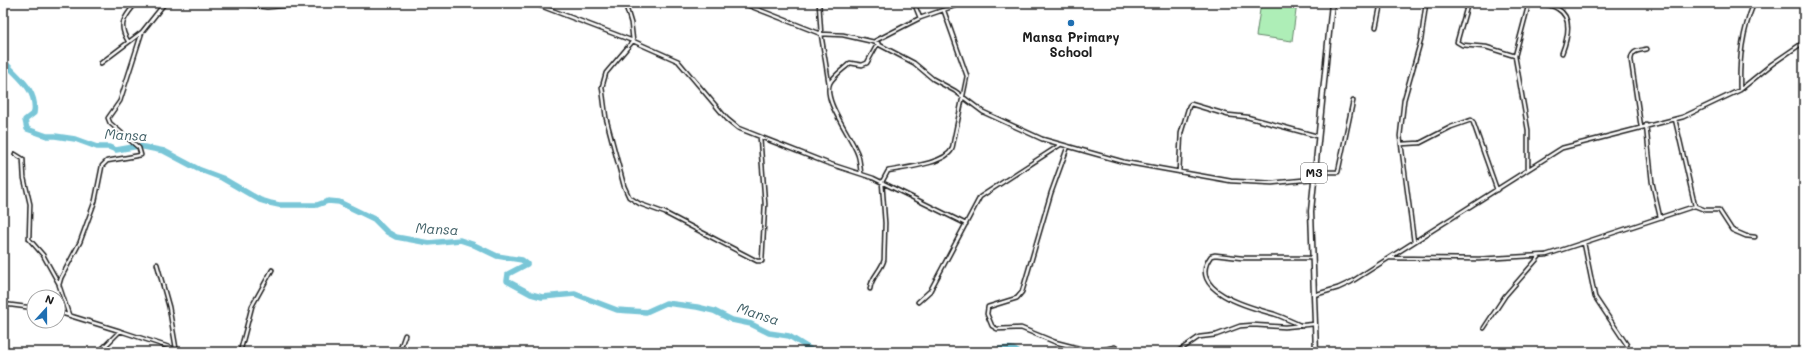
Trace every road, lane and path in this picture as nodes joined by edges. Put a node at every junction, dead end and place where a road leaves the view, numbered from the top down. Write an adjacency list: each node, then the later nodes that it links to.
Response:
1 (136, 3): 23 (street)
2 (165, 3): 21 (street)
3 (239, 3): 4 (street)
4 (307, 3)
5 (533, 3): 24 (street)
6 (625, 3): 24 (street)
7 (742, 3): 22 (street)
8 (819, 3): 22 (street)
9 (914, 3): 19 (street)
10 (963, 3): 18 (street)
11 (1332, 3): 39 (main road, M3)
12 (1381, 3): 20 (street)
13 (1426, 3): 42 (street)
14 (1468, 3): 30 (street)
15 (1529, 3): 30 (street)
16 (1536, 3): 29 (street)
17 (1754, 3): 33 (street)
18 (944, 11): 19 (street); 34 (street)
19 (920, 18): 25 (street)
20 (1376, 27)
21 (142, 32): 23 (street); 63 (street)
22 (821, 34): 25 (street); 32 (street)
23 (128, 41): 31 (street)
24 (633, 41): 40 (street); 40 (street)
25 (874, 42): 27 (street)
26 (1804, 42): 33 (street)
27 (878, 43): 32 (street); 34 (street)
28 (1647, 49): 38 (street)
29 (1562, 53)
30 (1515, 56): 45 (street)
31 (101, 63)
32 (830, 84): 48 (street)
33 (1740, 90): 36 (street)
34 (963, 97): 41 (street); 50 (street)
35 (1353, 101): 47 (street)
36 (1675, 118): 37 (street); 52 (street)
37 (1646, 125): 38 (street); 53 (street)
38 (1641, 127): 45 (street)
39 (1318, 136): 46 (street); 47 (main road, M3)
40 (760, 137): 48 (street)
41 (1060, 144): 43 (street); 54 (street)
42 (1401, 144): 51 (street); 56 (street)
43 (1068, 146): 46 (street); 82 (street)
44 (16, 154): 63 (street)
45 (1528, 170): 51 (street)
46 (1180, 172): 49 (street)
47 (1314, 172): 49 (main road, M3)
48 (861, 173): 50 (street)
49 (1313, 178): 59 (main road, M3)
50 (882, 182): 54 (street); 64 (street)
51 (1496, 190): 56 (street)
52 (1695, 206): 53 (street); 55 (street)
53 (1660, 217): 57 (street)
54 (966, 224): 66 (street)
55 (1755, 237)
56 (1414, 242): 60 (street)
57 (1584, 243): 58 (street); 76 (street)
58 (1539, 256): 60 (street); 73 (street)
59 (1312, 258): 65 (main road, M3); 72 (street)
60 (1390, 258): 65 (street)
61 (157, 264): 77 (street)
62 (272, 270): 80 (street)
63 (59, 285): 70 (street)
64 (870, 289)
65 (1313, 295): 71 (main road, M3)
66 (918, 302)
67 (3, 304): 68 (street)
68 (26, 307)
69 (66, 314): 70 (street)
70 (69, 315): 74 (street)
71 (1315, 324): 72 (street); 84 (main road, M3)
72 (1302, 326): 83 (street)
73 (1484, 328)
74 (120, 331): 77 (street); 78 (street)
75 (405, 335): 81 (street)
76 (1627, 345)
77 (176, 349): 79 (street)
78 (99, 352)
79 (184, 352)
80 (240, 352)
81 (399, 352)
82 (1121, 352)
83 (1177, 352)
84 (1316, 352)

